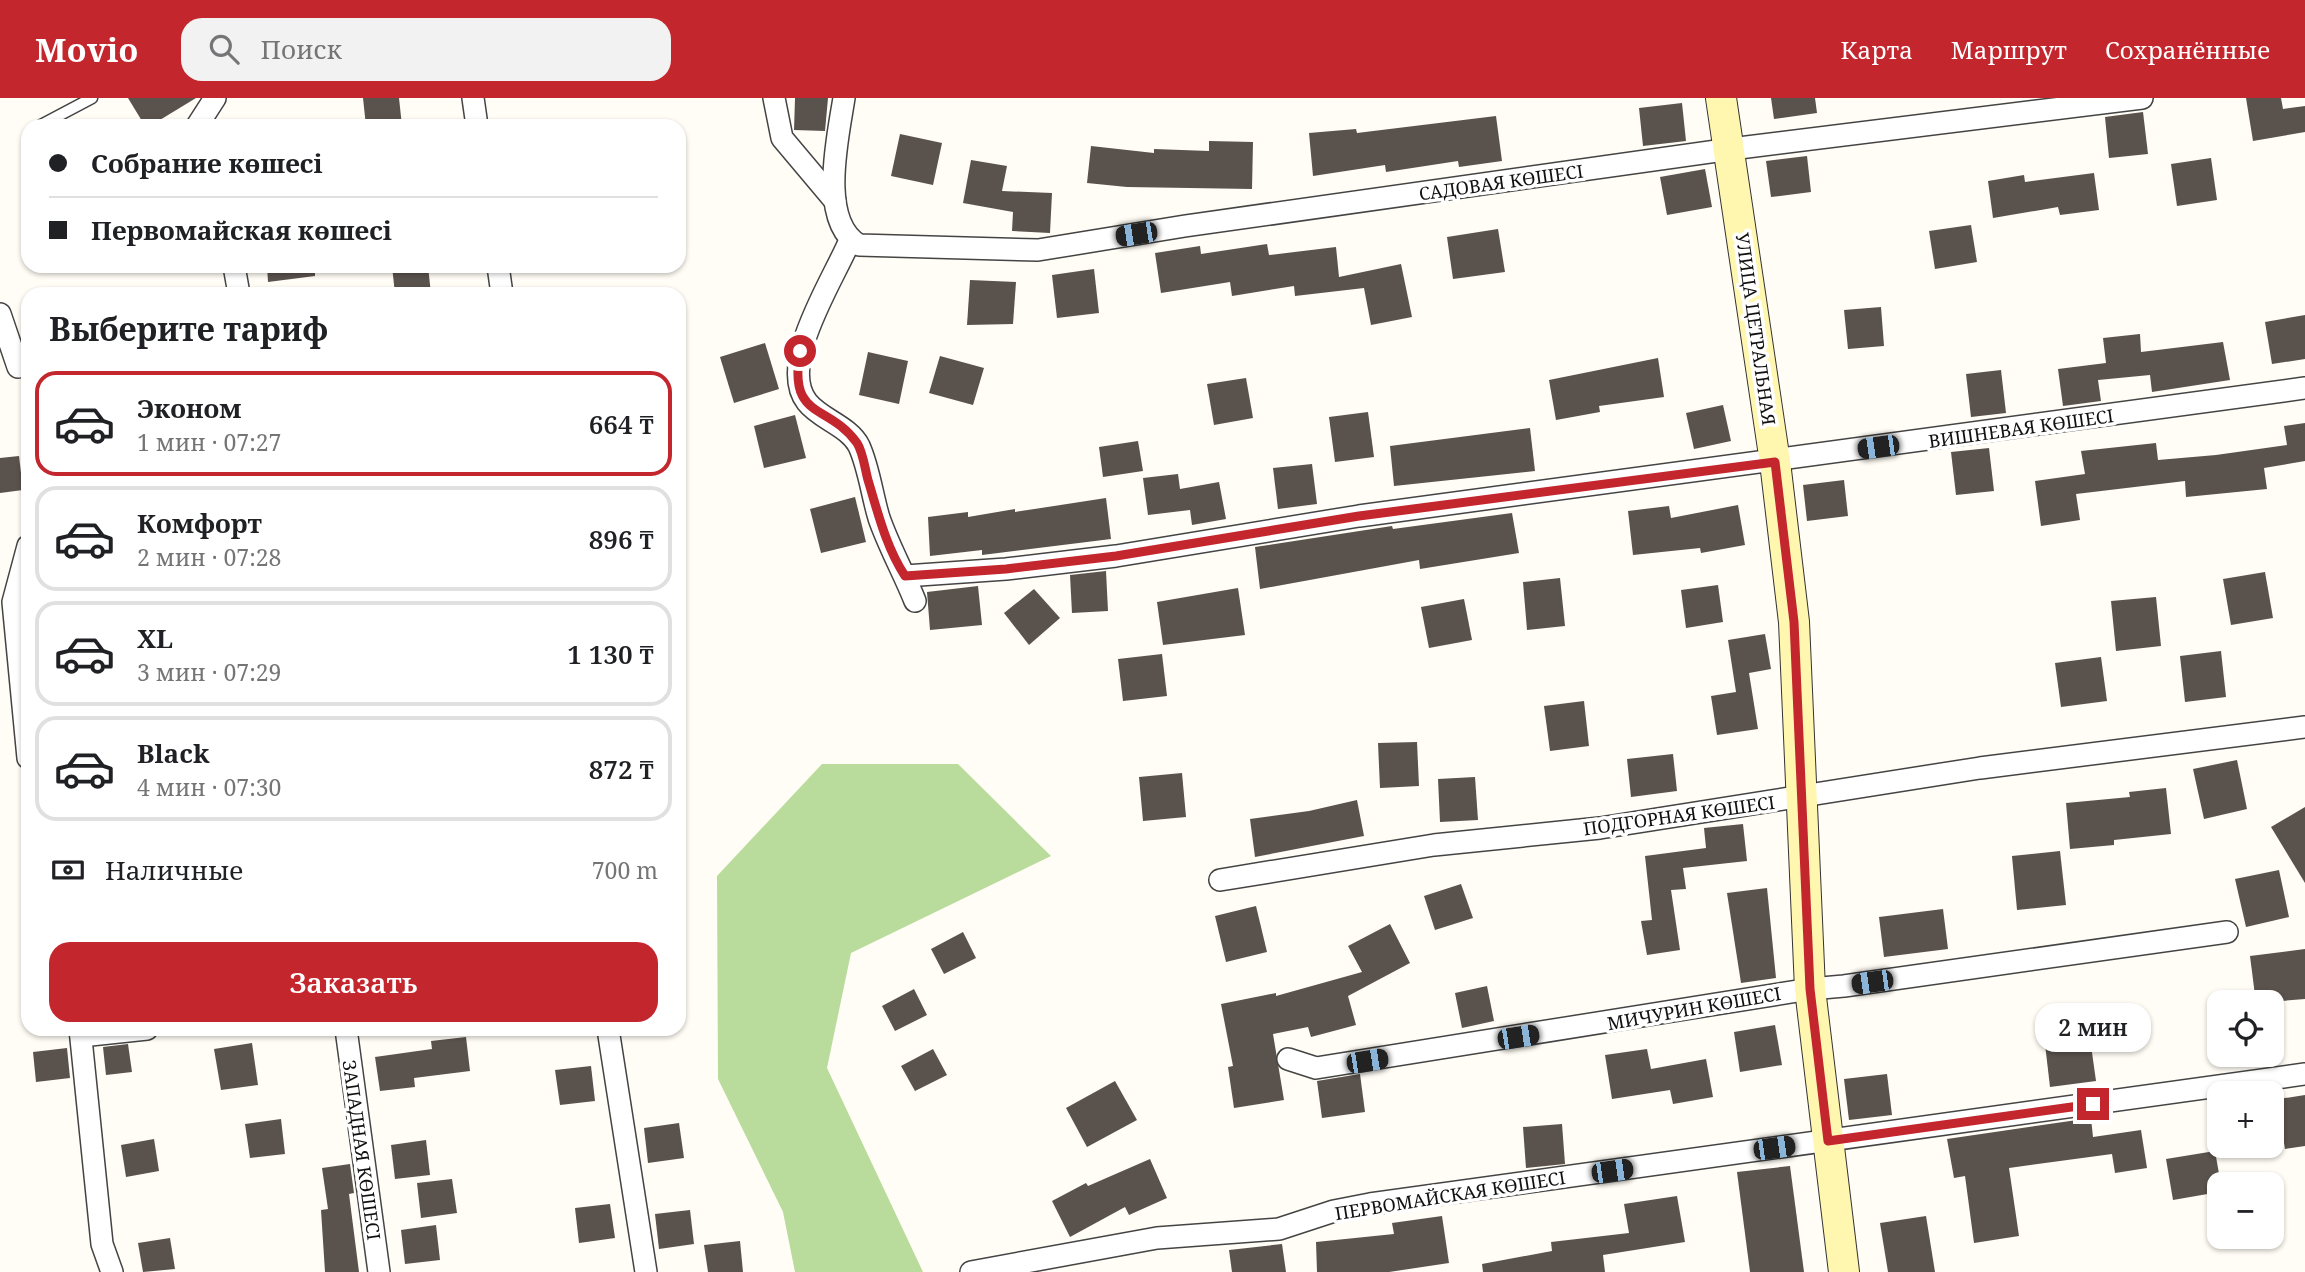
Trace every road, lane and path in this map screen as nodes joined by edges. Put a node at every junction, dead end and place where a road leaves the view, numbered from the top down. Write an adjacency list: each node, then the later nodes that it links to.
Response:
1 (92, 98): 7 (lane)
2 (473, 98): 8 (street)
3 (774, 98): 10 (street)
4 (844, 98): 10 (street)
5 (1721, 98): 9 (street, УЛИЦА ЦЕТРАЛЬНАЯ)
6 (2142, 98): 9 (street, САДОВАЯ КӨШЕСІ)
7 (52, 119)
8 (476, 119)
9 (1731, 149): 11 (street, САДОВАЯ КӨШЕСІ); 15 (street, УЛИЦА ЦЕТРАЛЬНАЯ)
10 (835, 201): 11 (street)
11 (855, 242): 17 (street)
12 (0, 314): 13 (street)
13 (18, 367)
14 (2305, 388): 15 (street, ВИШНЕВАЯ КӨШЕСІ)
15 (1775, 462): 17 (street, ВИШНЕВАЯ КӨШЕСІ); 21 (street, УЛИЦА ЦЕТРАЛЬНАЯ)
16 (21, 572): 19 (street)
17 (905, 576): 18 (street)
18 (915, 601)
19 (21, 685)
20 (2305, 727): 21 (street, ПОДГОРНАЯ КӨШЕСІ)
21 (1800, 798): 22 (street, ПОДГОРНАЯ КӨШЕСІ); 24 (street, УЛИЦА ЦЕТРАЛЬНАЯ)
22 (1220, 880)
23 (2227, 932): 24 (street, МИЧУРИН КӨШЕСІ)
24 (1810, 989): 28 (street, МИЧУРИН КӨШЕСІ); 30 (street, УЛИЦА ЦЕТРАЛЬНАЯ)
25 (80, 1036): 31 (street)
26 (347, 1036): 32 (street, ЗАПАДНАЯ КӨШЕСІ)
27 (609, 1036): 33 (street)
28 (1288, 1059)
29 (2305, 1074): 30 (street, ПЕРВОМАЙСКАЯ КӨШЕСІ)
30 (1828, 1141): 34 (street, ПЕРВОМАЙСКАЯ КӨШЕСІ); 35 (street, УЛИЦА ЦЕТРАЛЬНАЯ)
31 (112, 1272)
32 (379, 1272)
33 (646, 1272)
34 (971, 1272)
35 (1844, 1272)

